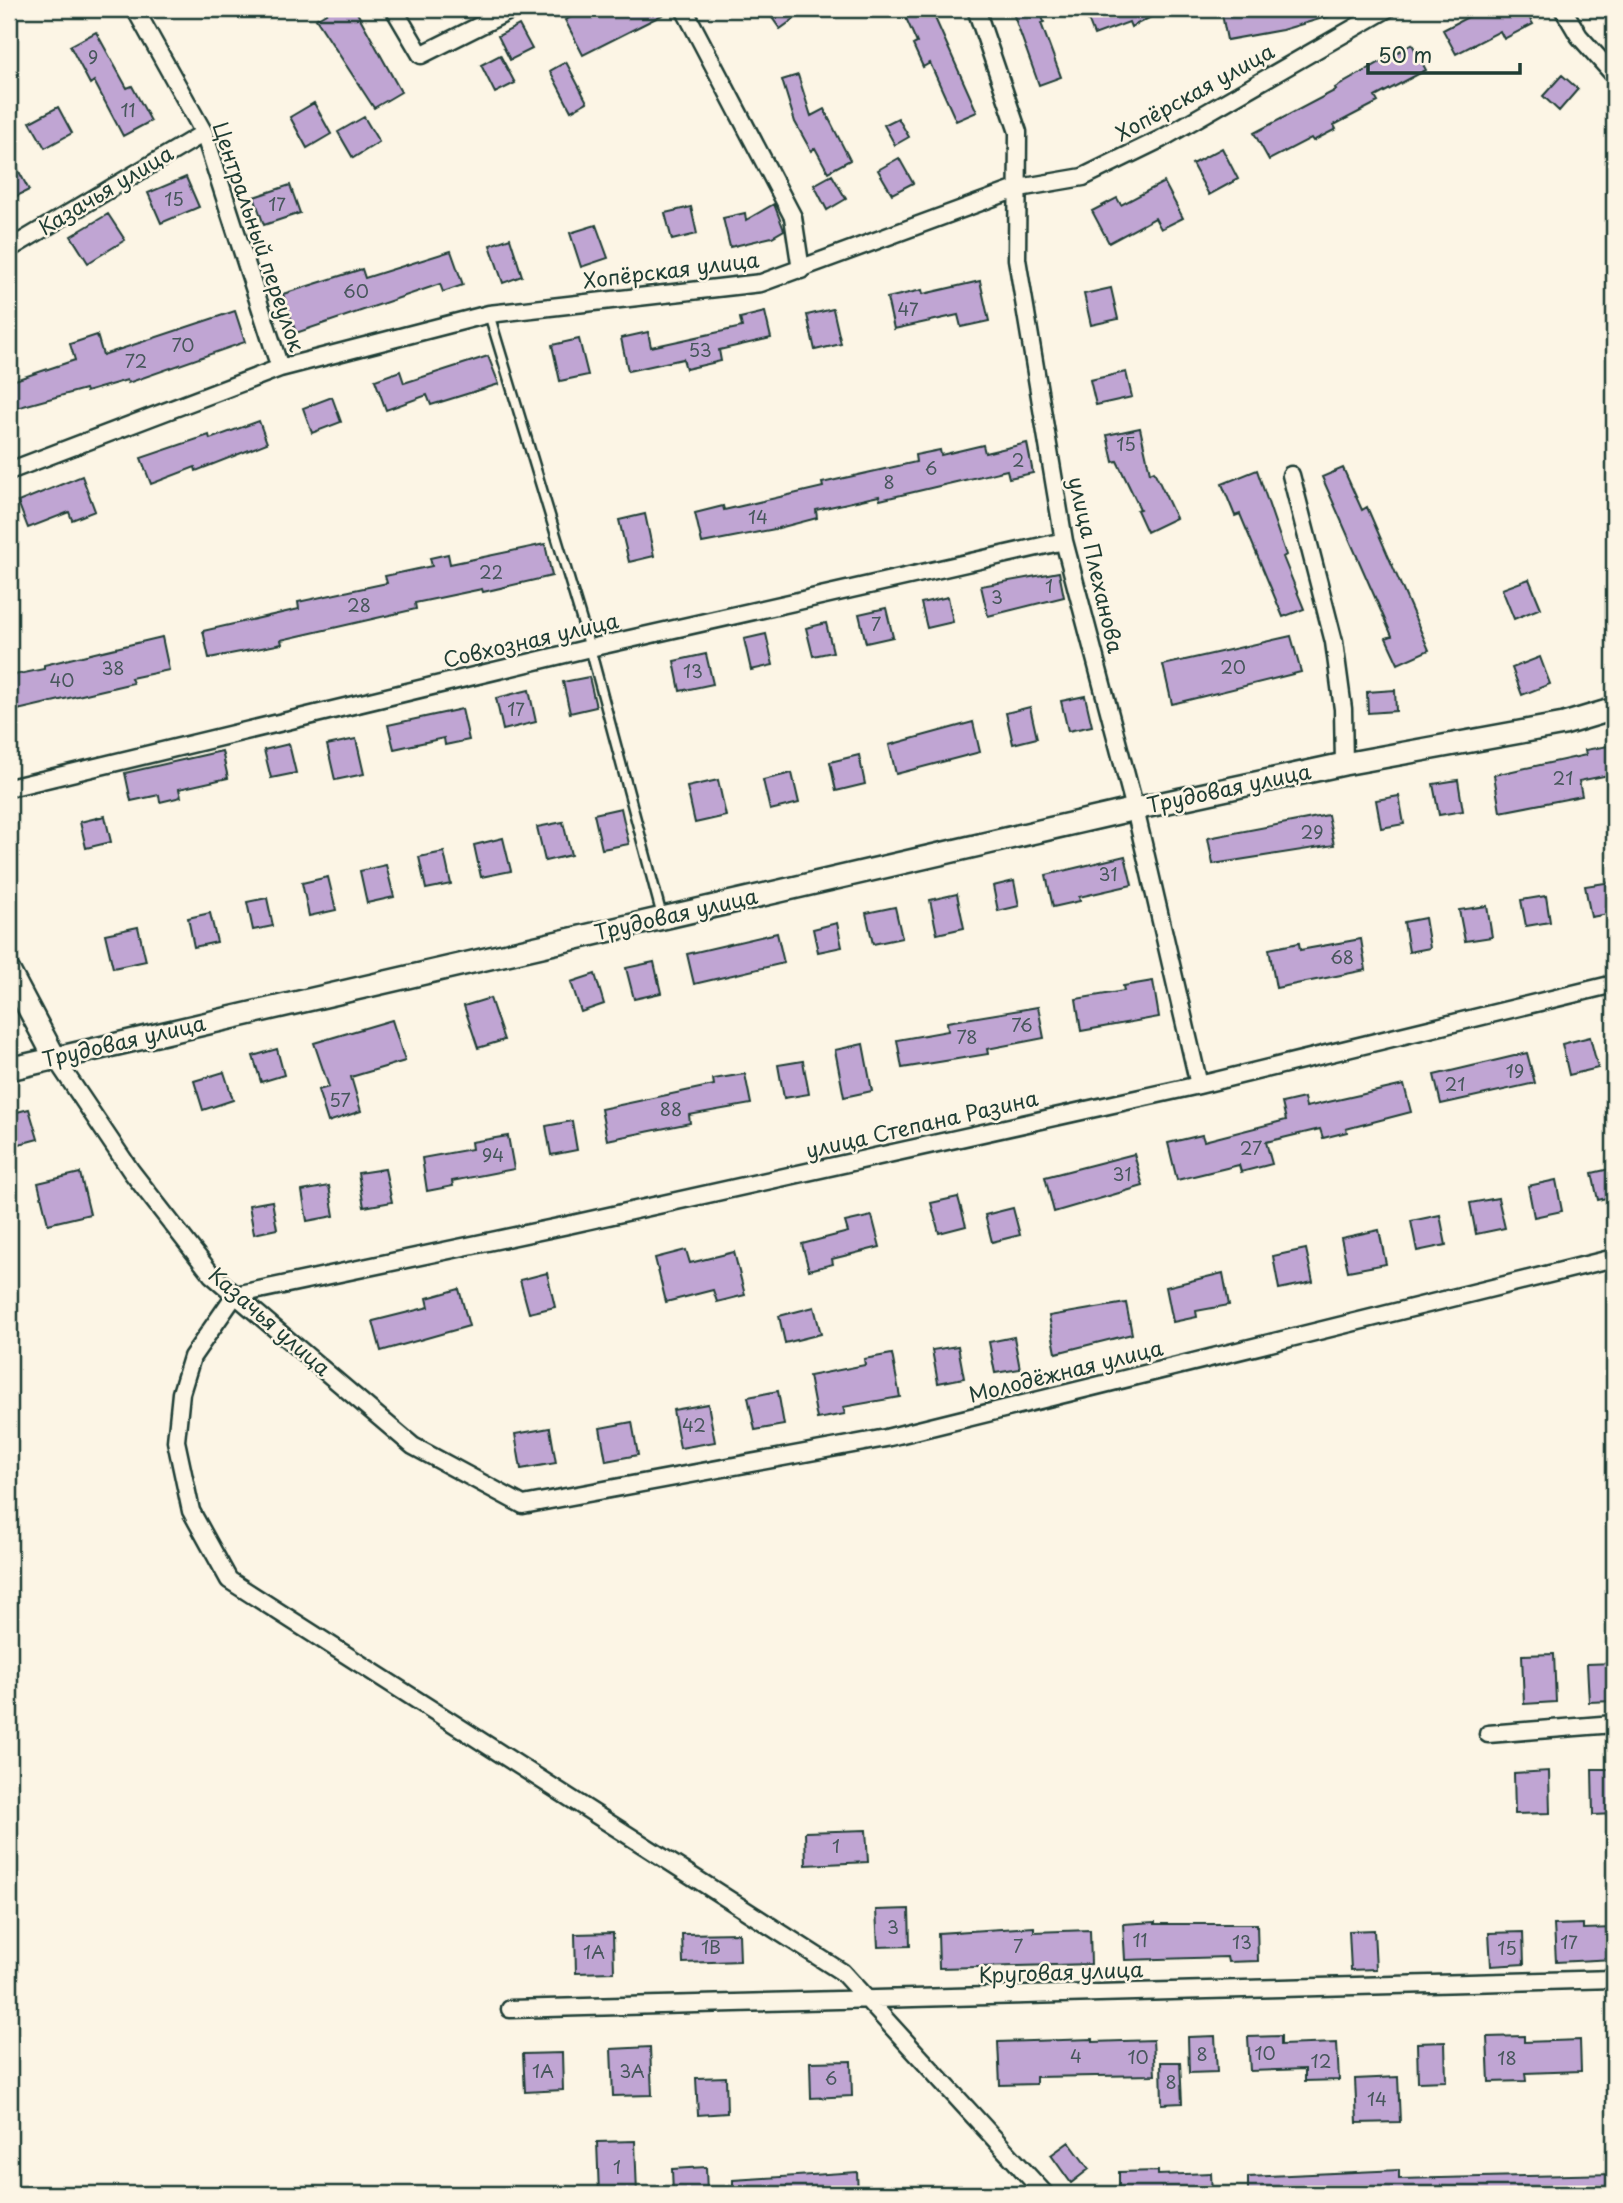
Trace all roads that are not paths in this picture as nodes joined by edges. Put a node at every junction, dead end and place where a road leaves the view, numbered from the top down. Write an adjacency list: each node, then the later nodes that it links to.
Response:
1 (135, 9): 9 (street, Центральный переулок)
2 (394, 9): 3 (street)
3 (513, 9)
4 (684, 9): 12 (street)
5 (976, 9): 10 (street, улица Плеханова)
6 (1387, 9): 10 (street, Хопёрская улица)
7 (1563, 9): 8 (street)
8 (1614, 75)
9 (204, 133): 11 (street, Казачья улица); 14 (street, Центральный переулок)
10 (1019, 188): 12 (street, Хопёрская улица); 17 (street, улица Плеханова)
11 (9, 249)
12 (801, 270): 13 (street, Хопёрская улица)
13 (489, 314): 14 (street, Хопёрская улица); 18 (lane)
14 (280, 368): 15 (street, Хопёрская улица)
15 (9, 471)
16 (1291, 475): 20 (street)
17 (1064, 541): 18 (street, Совхозная улица); 22 (street, улица Плеханова)
18 (590, 648): 21 (street, Совхозная улица); 23 (lane)
19 (1614, 709): 20 (street, Трудовая улица)
20 (1344, 764): 22 (street, Трудовая улица)
21 (9, 788)
22 (1135, 809): 23 (street, Трудовая улица); 28 (street, улица Плеханова)
23 (663, 919): 26 (street, Трудовая улица)
24 (9, 971): 26 (street, Казачья улица)
25 (1614, 984): 28 (street, улица Степана Разина)
26 (55, 1058): 27 (street, Трудовая улица); 30 (street, Казачья улица)
27 (9, 1069)
28 (1199, 1085): 30 (street, улица Степана Разина)
29 (1614, 1258): 31 (street, Молодёжная улица)
30 (235, 1294): 31 (street, Казачья улица); 35 (street)
31 (523, 1505)
32 (1614, 1724): 33 (street)
33 (1488, 1734)
34 (1614, 1979): 35 (street, Круговая улица)
35 (866, 1999): 36 (street, Круговая улица); 37 (street)
36 (510, 2009)
37 (1045, 2194)

